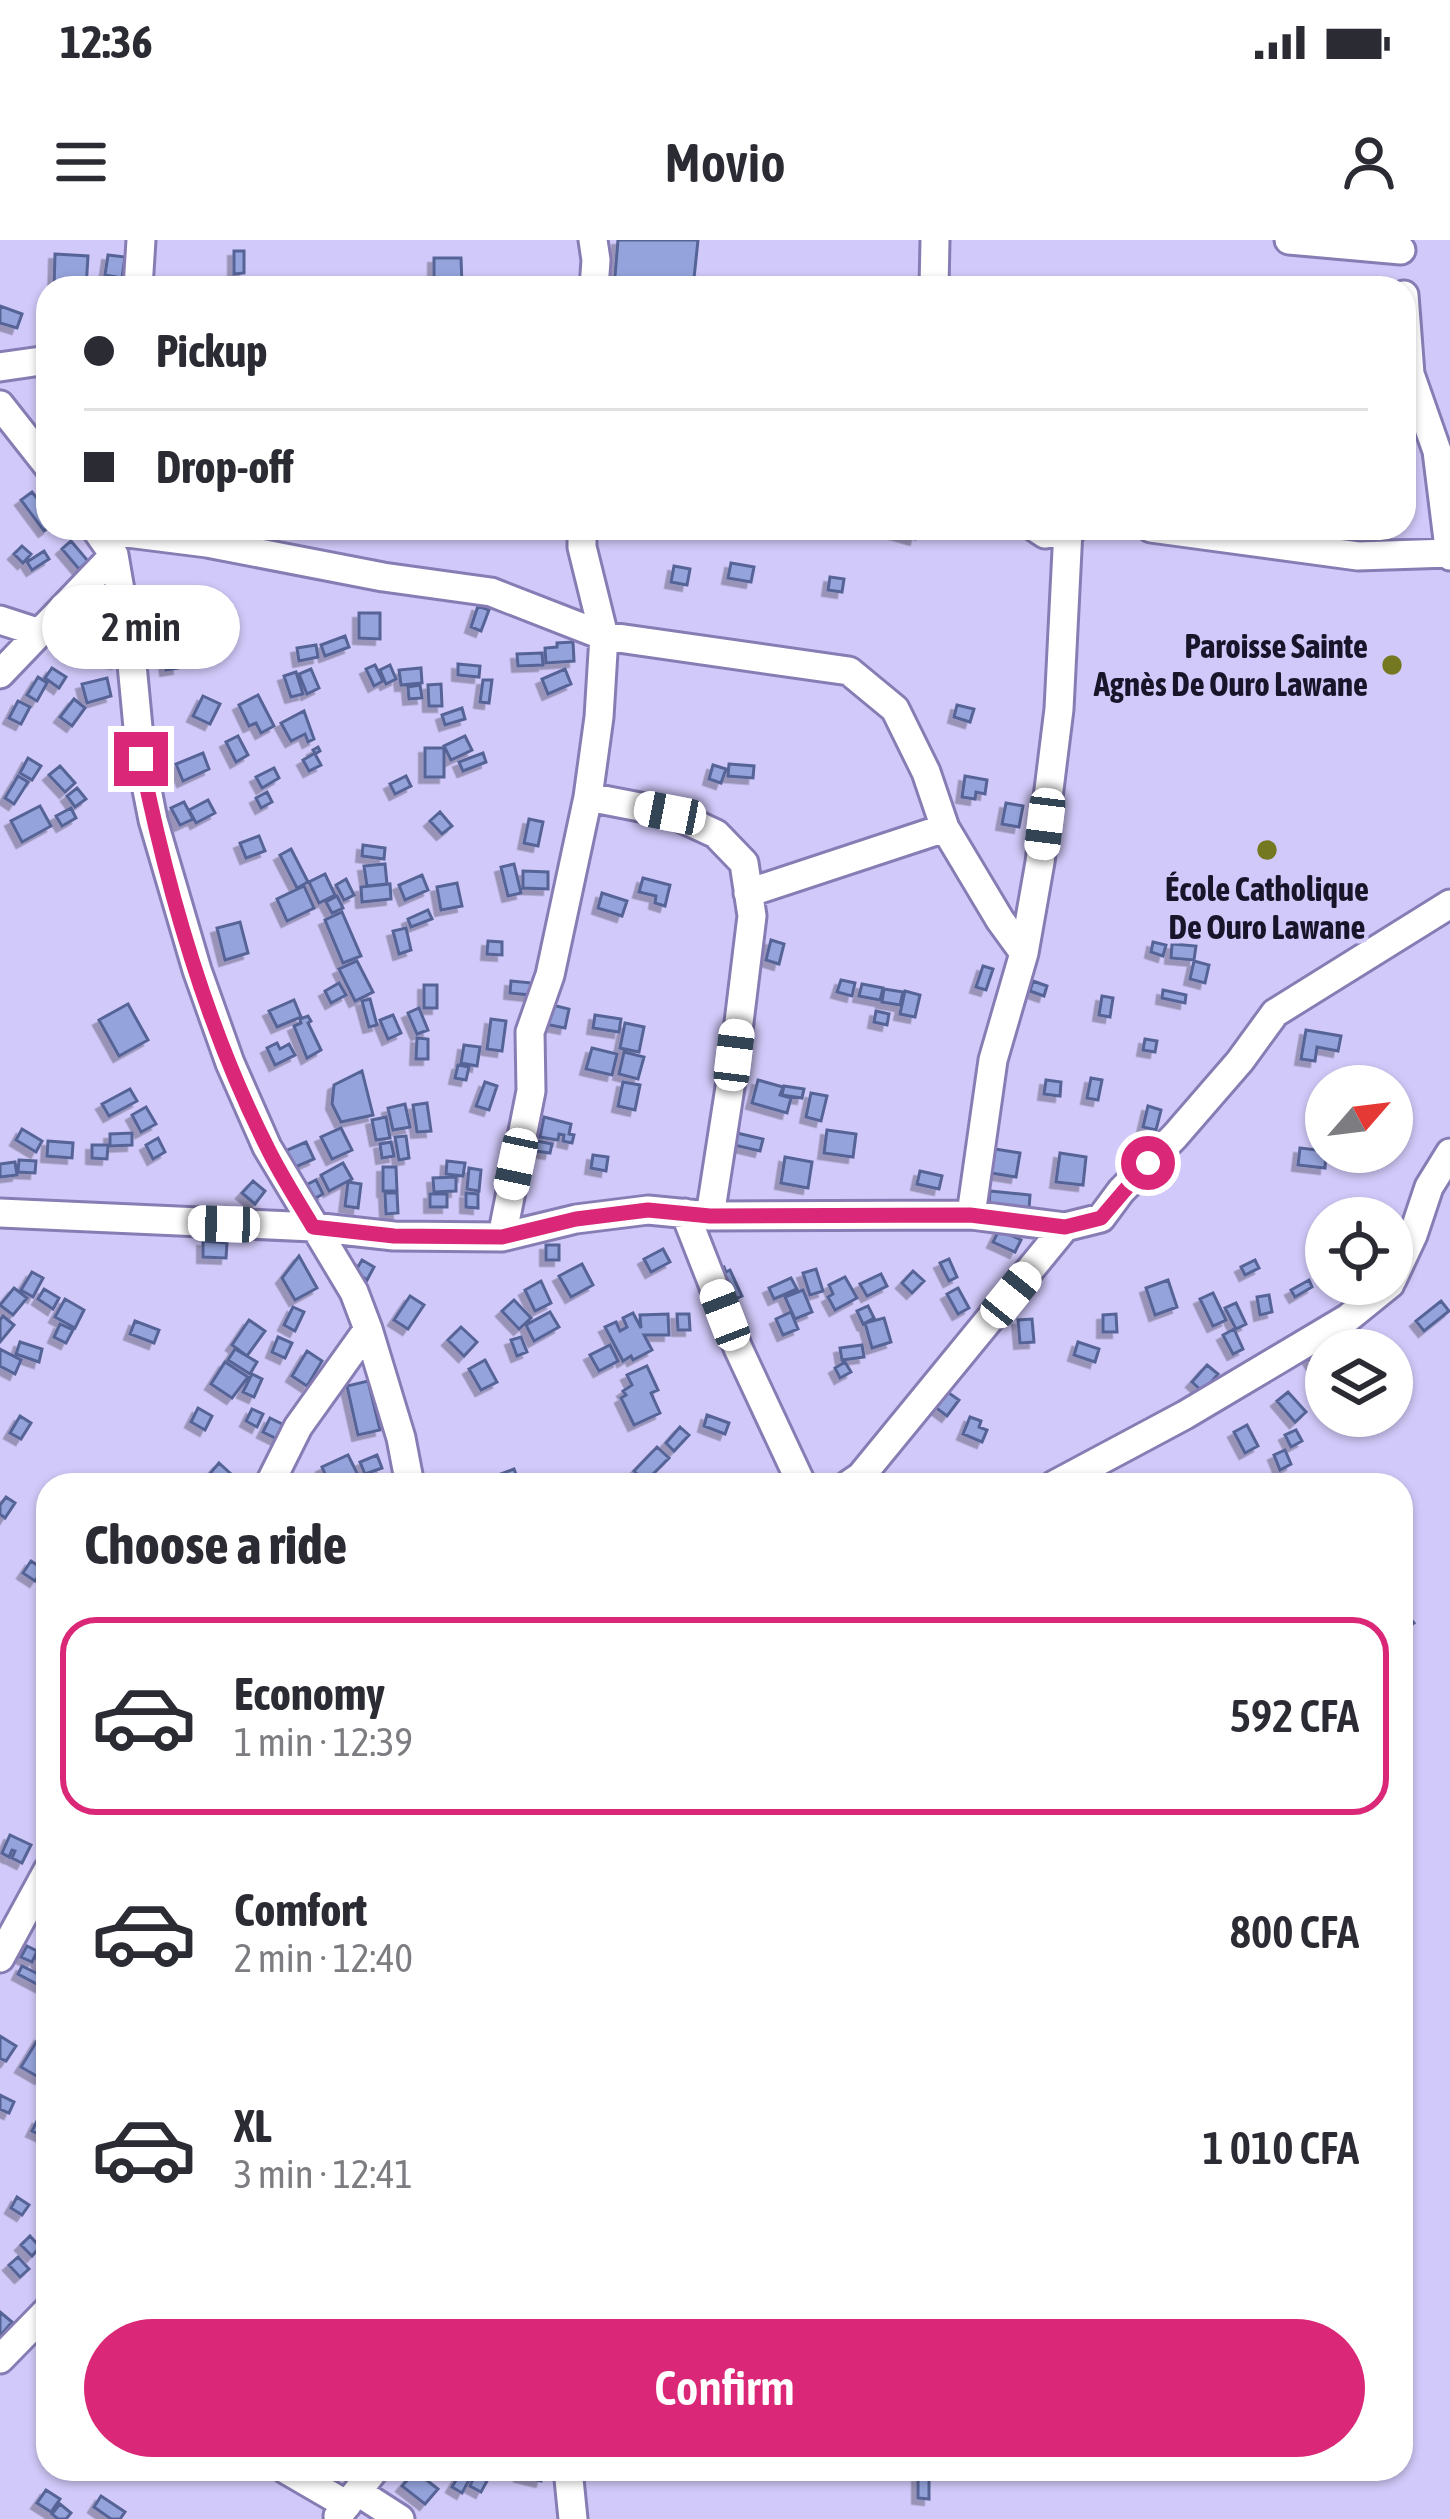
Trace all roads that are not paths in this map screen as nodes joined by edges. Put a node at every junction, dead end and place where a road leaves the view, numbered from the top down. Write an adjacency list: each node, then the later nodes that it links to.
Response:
1 (141, 240): 6 (street)
2 (593, 240): 7 (street)
3 (934, 240): 8 (street)
4 (1288, 240): 5 (street)
5 (1400, 245): 9 (street)
6 (139, 276)
7 (595, 276)
8 (934, 276)
9 (1403, 276)
10 (36, 362): 11 (street)
11 (0, 367)
12 (1416, 391): 21 (street)
13 (0, 405): 14 (street)
14 (36, 451)
15 (103, 540): 20 (street)
16 (183, 540): 24 (street)
17 (582, 540): 24 (street)
18 (1070, 540): 30 (street)
19 (1240, 540): 21 (street)
20 (114, 554): 23 (street); 35 (street)
21 (1450, 554)
22 (0, 620): 23 (street)
23 (40, 632): 25 (street)
24 (604, 637): 26 (street); 27 (street)
25 (0, 674)
26 (588, 797): 28 (street); 38 (street)
27 (946, 828): 28 (street); 30 (street)
28 (748, 893): 33 (street)
29 (1450, 904): 36 (street)
30 (1024, 953): 34 (street)
31 (1450, 1154): 37 (street)
32 (0, 1213): 35 (street)
33 (698, 1215): 34 (street); 38 (street); 43 (street)
34 (970, 1215): 36 (street)
35 (313, 1227): 38 (street); 40 (street)
36 (1065, 1227): 44 (street)
37 (1413, 1235)
38 (502, 1237)
39 (1364, 1305): 45 (street)
40 (368, 1329): 41 (street); 42 (street)
41 (275, 1473)
42 (408, 1473)
43 (796, 1473)
44 (864, 1473)
45 (1076, 1473)
46 (36, 1892): 47 (street)
47 (0, 1958)
48 (36, 2325): 49 (street)
49 (0, 2359)
50 (306, 2481): 53 (street)
51 (366, 2481): 53 (street)
52 (569, 2481): 55 (street)
53 (347, 2505): 54 (street)
54 (400, 2519)
55 (573, 2519)

